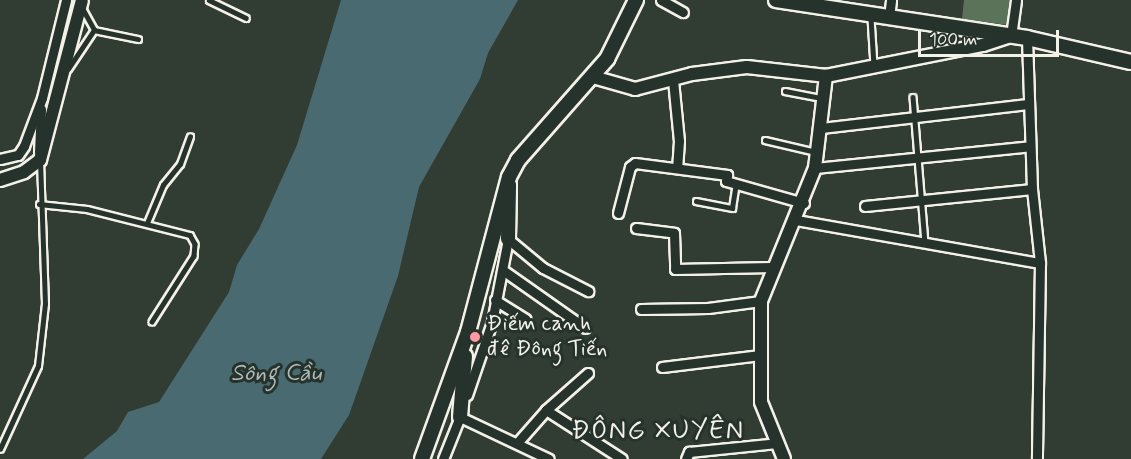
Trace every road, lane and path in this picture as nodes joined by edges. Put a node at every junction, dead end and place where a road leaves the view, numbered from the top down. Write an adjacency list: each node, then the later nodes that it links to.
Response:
1 (66, 0): 25 (street)
2 (208, 0): 12 (lane)
3 (636, 0): 21 (main road)
4 (661, 0): 9 (street)
5 (776, 0): 10 (main road)
6 (891, 0): 11 (street)
7 (1016, 0): 14 (street)
8 (83, 2): 13 (lane); 19 (street)
9 (683, 12)
10 (870, 15): 11 (main road); 18 (lane)
11 (889, 17): 14 (main road)
12 (246, 18)
13 (94, 30): 16 (lane); 19 (lane)
14 (1011, 36): 15 (main road); 18 (street)
15 (1027, 38): 17 (main road); 27 (street)
16 (138, 39)
17 (1131, 62)
18 (874, 66): 20 (street)
19 (63, 76): 36 (street)
20 (826, 76): 22 (street); 26 (street)
21 (593, 77): 22 (street); 39 (main road)
22 (673, 80): 37 (street)
23 (785, 91): 26 (lane)
24 (913, 97): 28 (lane)
25 (42, 98): 35 (street); 36 (street)
26 (824, 98): 29 (street)
27 (1028, 104): 28 (street); 32 (street)
28 (914, 116): 29 (street); 34 (lane)
29 (821, 128): 33 (street)
30 (190, 137): 50 (lane)
31 (765, 140): 33 (lane)
32 (1030, 146): 34 (street); 42 (street)
33 (819, 153): 38 (street)
34 (918, 158): 38 (street); 43 (lane)
35 (0, 159)
36 (40, 160): 40 (street); 46 (lane)
37 (677, 167): 41 (street); 48 (street)
38 (815, 168): 45 (street)
39 (509, 177): 52 (main road); 64 (main road)
40 (0, 180)
41 (736, 183): 44 (lane); 45 (street)
42 (1032, 189): 43 (street); 54 (street)
43 (923, 200): 47 (street); 53 (lane)
44 (696, 201)
45 (804, 203): 49 (street)
46 (39, 204): 50 (lane); 72 (lane)
47 (865, 206)
48 (618, 213)
49 (796, 220): 53 (street); 55 (street)
50 (147, 223): 62 (lane)
51 (636, 228): 55 (street)
52 (508, 239): 56 (street); 57 (street)
53 (926, 244): 54 (street)
54 (1040, 263): 79 (street)
55 (772, 267): 59 (street)
56 (504, 272): 58 (street); 63 (street)
57 (588, 291)
58 (495, 300): 61 (street); 69 (street)
59 (761, 301): 60 (street); 65 (street)
60 (641, 309)
61 (526, 319)
62 (152, 322)
63 (585, 328)
64 (468, 332): 69 (main road); 73 (main road)
65 (760, 356): 66 (street); 71 (street)
66 (662, 367)
67 (588, 373): 68 (street)
68 (546, 410): 70 (street); 76 (street)
69 (460, 417): 70 (street); 74 (street)
70 (517, 443): 75 (street)
71 (777, 443): 77 (street); 78 (street)
72 (0, 449)
73 (422, 459)
74 (443, 459)
75 (549, 459)
76 (622, 459)
77 (686, 459)
78 (783, 459)
79 (1037, 459)

